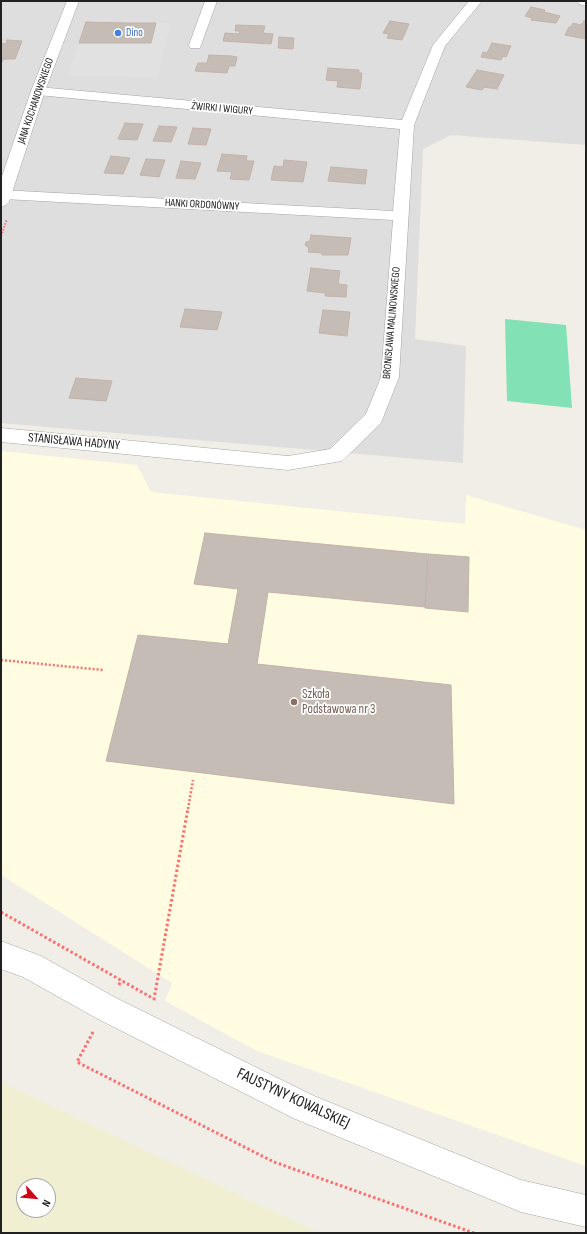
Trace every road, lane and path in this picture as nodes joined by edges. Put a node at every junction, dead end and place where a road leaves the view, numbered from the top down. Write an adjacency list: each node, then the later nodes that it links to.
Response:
1 (73, 1): 7 (street, JANA KOCHANOWSKIEGO)
2 (211, 1): 6 (street)
3 (476, 1): 8 (street, BRONISŁAWA MALINOWSKIEGO)
4 (583, 1): 5 (street)
5 (586, 2)
6 (195, 45)
7 (38, 92): 8 (street, ŻWIRKI I WIGURY); 9 (street, JANA KOCHANOWSKIEGO)
8 (407, 125): 10 (street, BRONISŁAWA MALINOWSKIEGO)
9 (2, 198): 10 (street, HANKI ORDONÓWNY)
10 (401, 216): 12 (street, BRONISŁAWA MALINOWSKIEGO)
11 (1, 435): 12 (street, STANISŁAWA HADYNY)
12 (147, 449)
13 (1, 660): 14 (path)
14 (103, 670)
15 (193, 780): 16 (path)
16 (1, 912)
17 (5, 958): 19 (street, FAUSTYNY KOWALSKIEJ)
18 (77, 1062): 20 (path)
19 (586, 1211)
20 (474, 1233)

